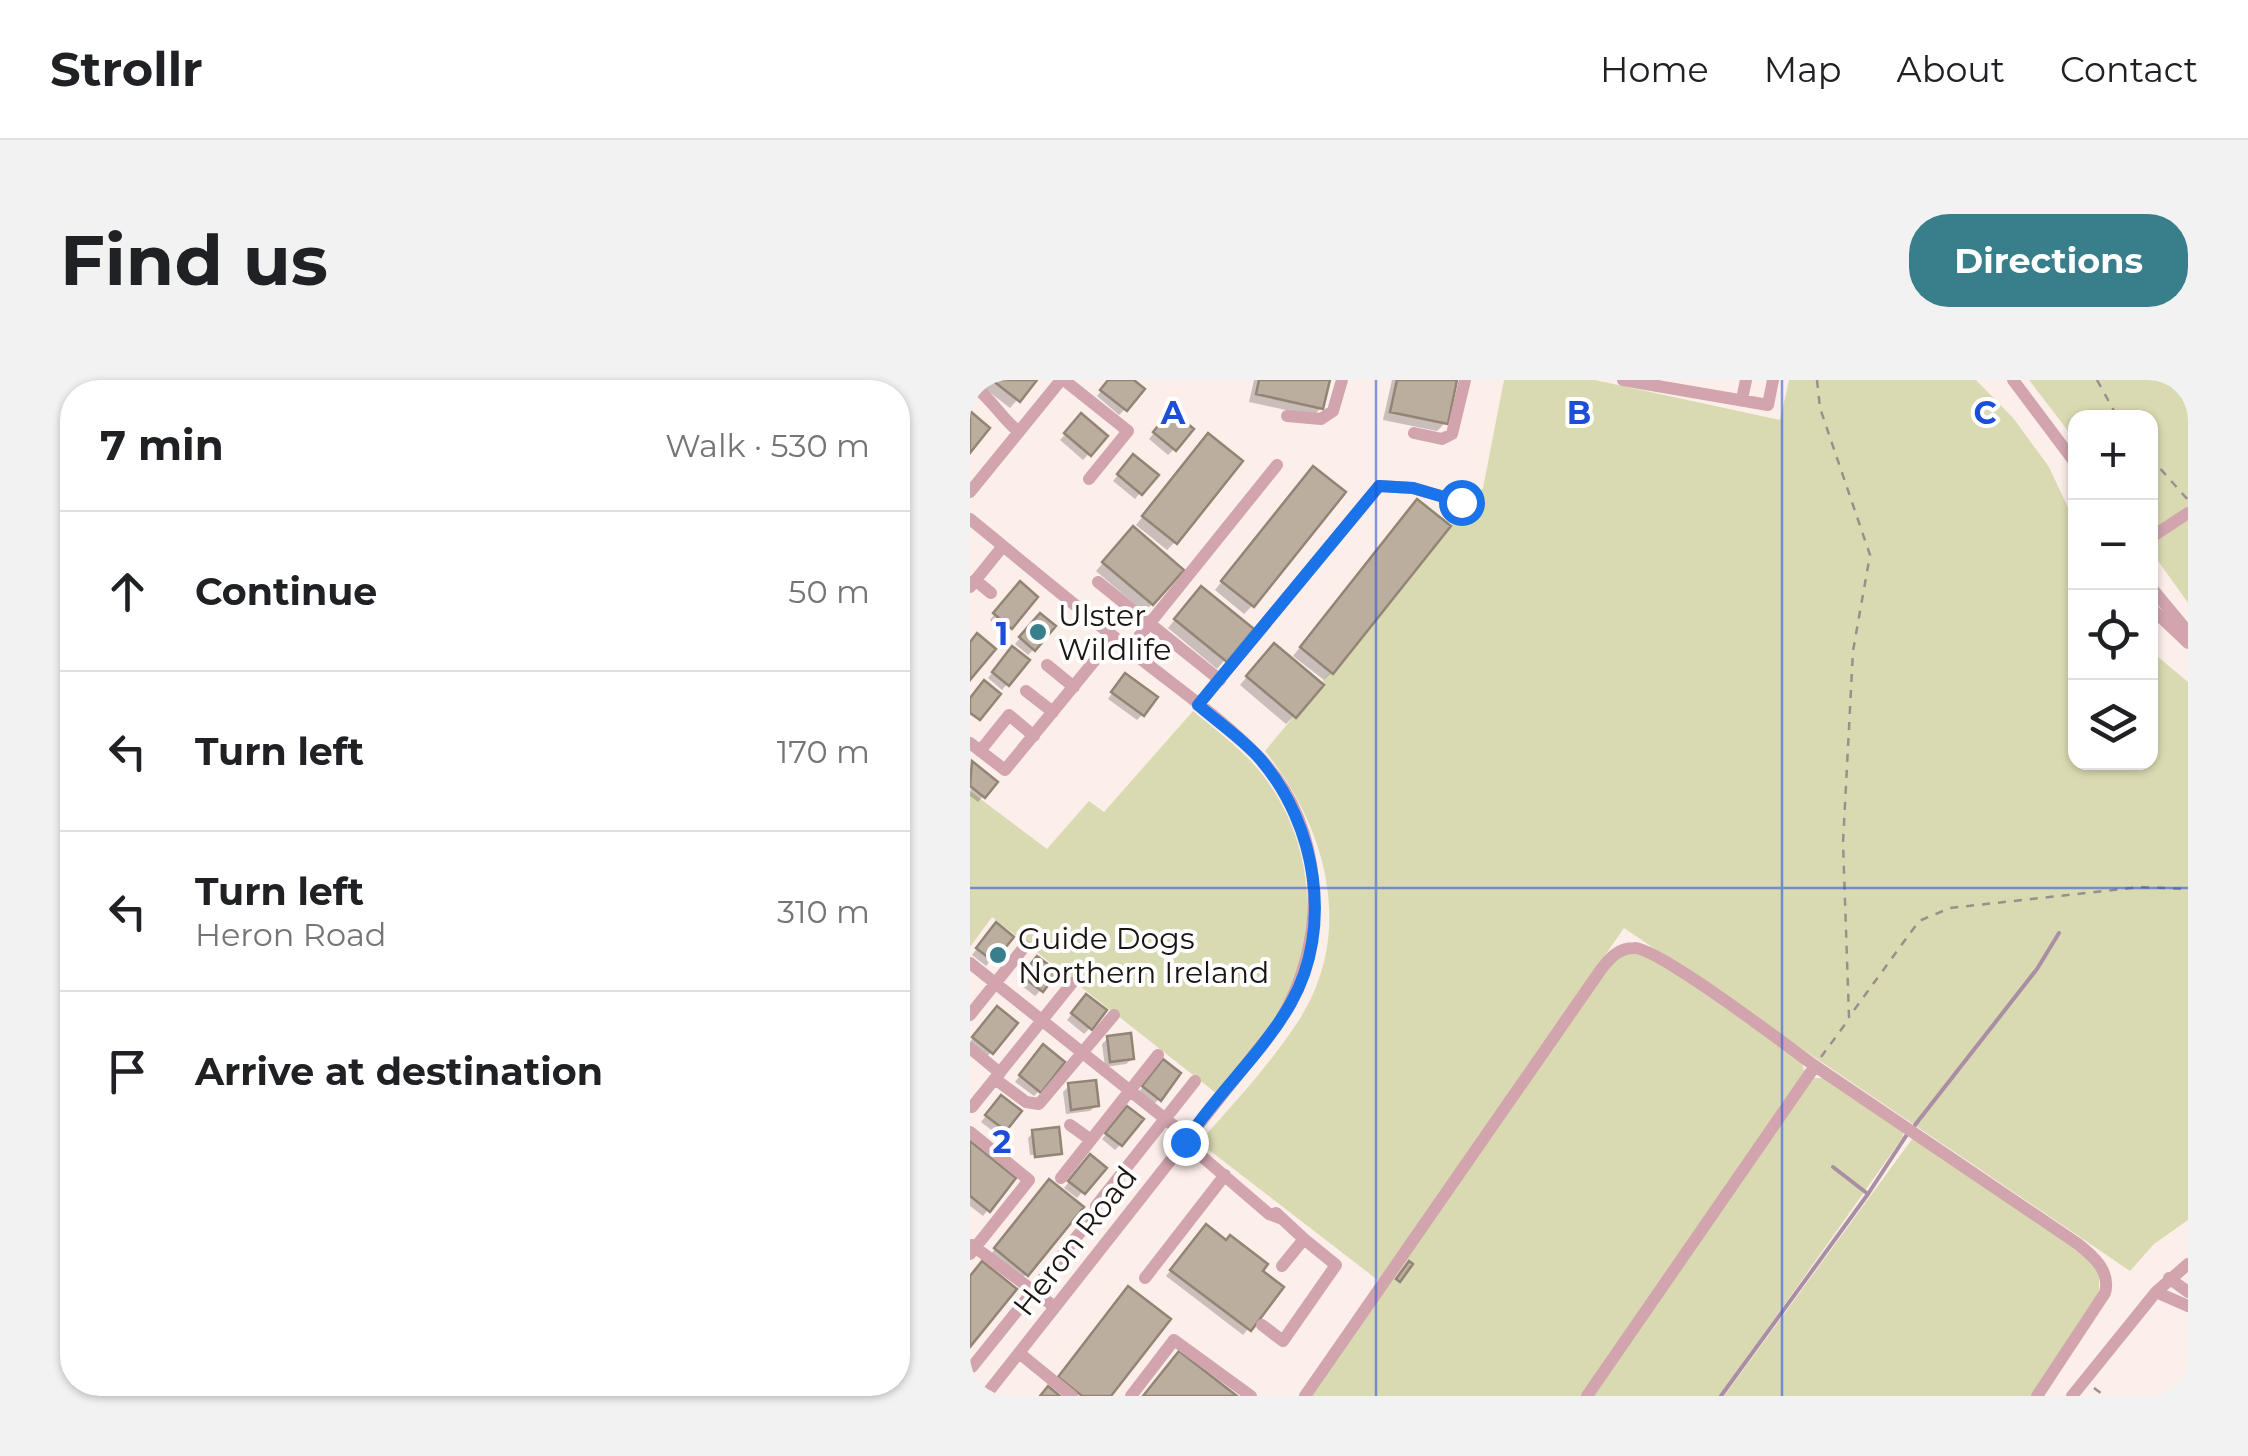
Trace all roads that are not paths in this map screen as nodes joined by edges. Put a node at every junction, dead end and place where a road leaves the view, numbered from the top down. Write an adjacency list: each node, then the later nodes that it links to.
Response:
1 (1062, 380): 11 (street); 15 (street)
2 (1342, 380): 10 (street)
3 (1466, 380): 12 (street)
4 (1624, 380): 9 (street)
5 (1746, 380): 9 (street)
6 (1773, 380): 9 (street)
7 (2013, 380): 13 (street)
8 (970, 383): 11 (street)
9 (1742, 399)
10 (1287, 416)
11 (1018, 432): 16 (street)
12 (1414, 433)
13 (2068, 453)
14 (1277, 465): 27 (street)
15 (1089, 479)
16 (970, 492)
17 (1461, 502): 33 (street)
18 (2188, 513): 20 (street)
19 (970, 519): 21 (street, Heron Road)
20 (2158, 533)
21 (1003, 546): 23 (street); 29 (street, Heron Road)
22 (1098, 582): 27 (street)
23 (973, 583): 25 (street)
24 (2153, 590): 28 (street)
25 (991, 593)
26 (2158, 614): 30 (street)
27 (1152, 623): 31 (street); 33 (street)
28 (2188, 632)
29 (1114, 637): 31 (street, Heron Road); 34 (street)
30 (2188, 643)
31 (1129, 649): 36 (street, Heron Road)
32 (1047, 665): 34 (street)
33 (1220, 680): 36 (street)
34 (1074, 687): 37 (street)
35 (1026, 691): 37 (street)
36 (1198, 705): 59 (street, Heron Road)
37 (1053, 712): 38 (street)
38 (1034, 736): 39 (street); 39 (street)
39 (975, 747)
40 (1025, 946): 42 (street)
41 (970, 963): 42 (street)
42 (995, 983): 44 (street); 46 (street)
43 (1072, 984): 46 (street)
44 (970, 1015)
45 (1114, 1015): 48 (street)
46 (1042, 1020): 48 (street); 51 (street)
47 (970, 1048): 51 (street)
48 (1083, 1053): 51 (street); 53 (street)
49 (1158, 1055): 53 (street)
50 (1817, 1063): 82 (street); 83 (street); 84 (street)
51 (997, 1076): 54 (street)
52 (1195, 1081): 55 (street)
53 (1130, 1090): 55 (street); 58 (street)
54 (972, 1107)
55 (1166, 1118): 59 (street); 62 (street)
56 (1070, 1125): 58 (street)
57 (970, 1132): 65 (street)
58 (1091, 1140): 61 (street)
59 (1187, 1140): 60 (street); 74 (street, Heron Road)
60 (1223, 1173): 64 (street); 68 (street)
61 (1061, 1178)
62 (1096, 1206)
63 (1090, 1220): 70 (street)
64 (1304, 1239): 67 (street); 75 (street)
65 (972, 1248): 70 (street)
66 (2188, 1264): 69 (street)
67 (1282, 1266)
68 (1145, 1278)
69 (2169, 1278): 71 (street); 72 (street)
70 (1032, 1291): 74 (street); 77 (street)
71 (2156, 1292): 73 (street); 85 (street)
72 (2188, 1292)
73 (2188, 1306)
74 (1054, 1307): 76 (street, Heron Road)
75 (1262, 1324)
76 (1018, 1353): 78 (street, Heron Road); 79 (street)
77 (972, 1367)
78 (984, 1396)
79 (1072, 1396)
80 (1130, 1396): 81 (street)
81 (1251, 1396)
82 (1304, 1396)
83 (1586, 1396)
84 (2037, 1396)
85 (2072, 1396)

